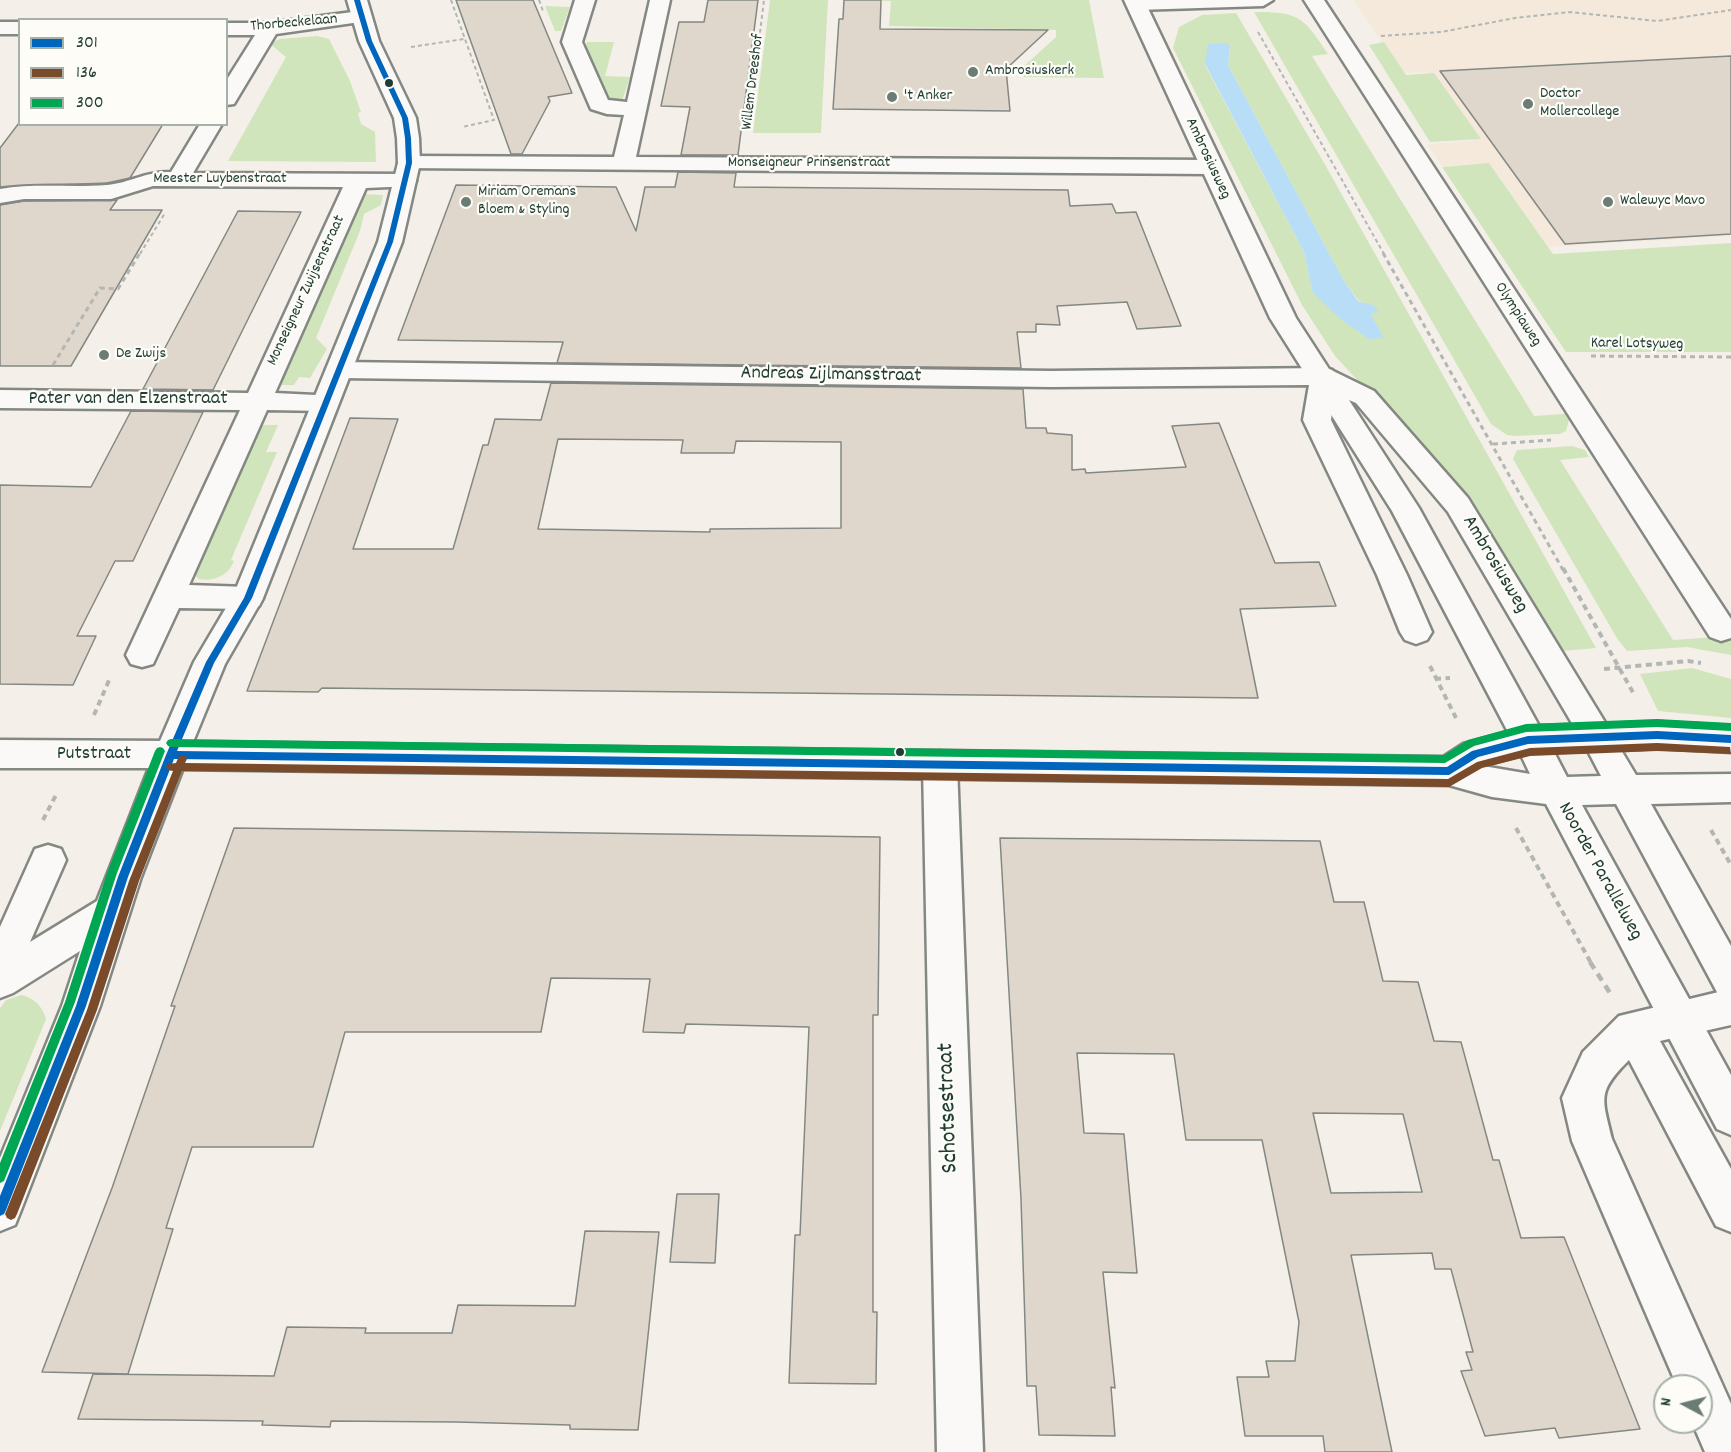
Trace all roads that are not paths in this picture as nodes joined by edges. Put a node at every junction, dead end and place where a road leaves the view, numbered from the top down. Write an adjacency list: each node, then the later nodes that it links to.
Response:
1 (585, 0): 13 (street)
2 (660, 0): 13 (street)
3 (1263, 0): 5 (street)
4 (1314, 0): 32 (street, Olympiaweg)
5 (1240, 1): 6 (street)
6 (1135, 2): 16 (street, Ambrosiusweg)
7 (359, 9): 10 (street, Thorbeckelaan); 17 (street)
8 (0, 28): 9 (street)
9 (18, 28)
10 (269, 28): 11 (street, Thorbeckelaan); 12 (street)
11 (228, 29)
12 (228, 96)
13 (636, 109): 15 (street)
14 (210, 126): 18 (street)
15 (624, 163): 16 (street, Monseigneur Prinsenstraat); 17 (street, Monseigneur Prinsenstraat)
16 (1210, 168): 22 (street, Ambrosiusweg)
17 (407, 172): 19 (street, Meester Luybenstraat); 21 (street)
18 (182, 179): 19 (street, Meester Luybenstraat); 20 (street, Meester Luybenstraat)
19 (358, 180): 25 (street, Monseigneur Zwijsenstraat)
20 (0, 196)
21 (339, 370): 23 (street, Andreas Zijlmansstraat); 26 (street)
22 (1323, 376): 23 (street, Andreas Zijlmansstraat); 27 (street); 28 (street, Ambrosiusweg); 35 (street, Ambrosiusweg)
23 (1282, 377): 27 (street)
24 (0, 399): 25 (street, Pater van den Elzenstraat)
25 (257, 401): 26 (street); 30 (street, Monseigneur Zwijsenstraat)
26 (326, 402): 31 (street)
27 (1317, 420): 29 (street)
28 (1439, 572): 29 (street); 37 (street, Ambrosiusweg)
29 (1392, 575): 33 (street)
30 (168, 596): 31 (street); 34 (street, Monseigneur Zwijsenstraat)
31 (248, 598): 39 (street)
32 (1722, 629)
33 (1416, 632)
34 (141, 655)
35 (1597, 737): 36 (street); 37 (street); 43 (street, Ambrosiusweg)
36 (1731, 739)
37 (1528, 740): 40 (street, Putstraat); 44 (street, Ambrosiusweg)
38 (0, 754): 39 (street, Putstraat)
39 (171, 755): 41 (street, Putstraat); 46 (street)
40 (1462, 762): 41 (street, Putstraat); 44 (street, Putstraat)
41 (940, 765): 58 (street, Schotsestraat)
42 (1731, 788): 43 (street, Noorder Parallelweg)
43 (1625, 789): 44 (street, Noorder Parallelweg); 49 (street)
44 (1555, 791): 51 (street, Noorder Parallelweg)
45 (48, 860): 47 (street)
46 (112, 911): 48 (street); 54 (street)
47 (0, 969)
48 (0, 981)
49 (1731, 982)
50 (1731, 1007): 51 (street)
51 (1678, 1017): 52 (street); 53 (street, Noorder Parallelweg)
52 (1633, 1029): 55 (street); 56 (street)
53 (1731, 1115)
54 (0, 1210)
55 (1731, 1211)
56 (1694, 1374)
57 (1713, 1416): 59 (street)
58 (960, 1452)
59 (1729, 1452)

